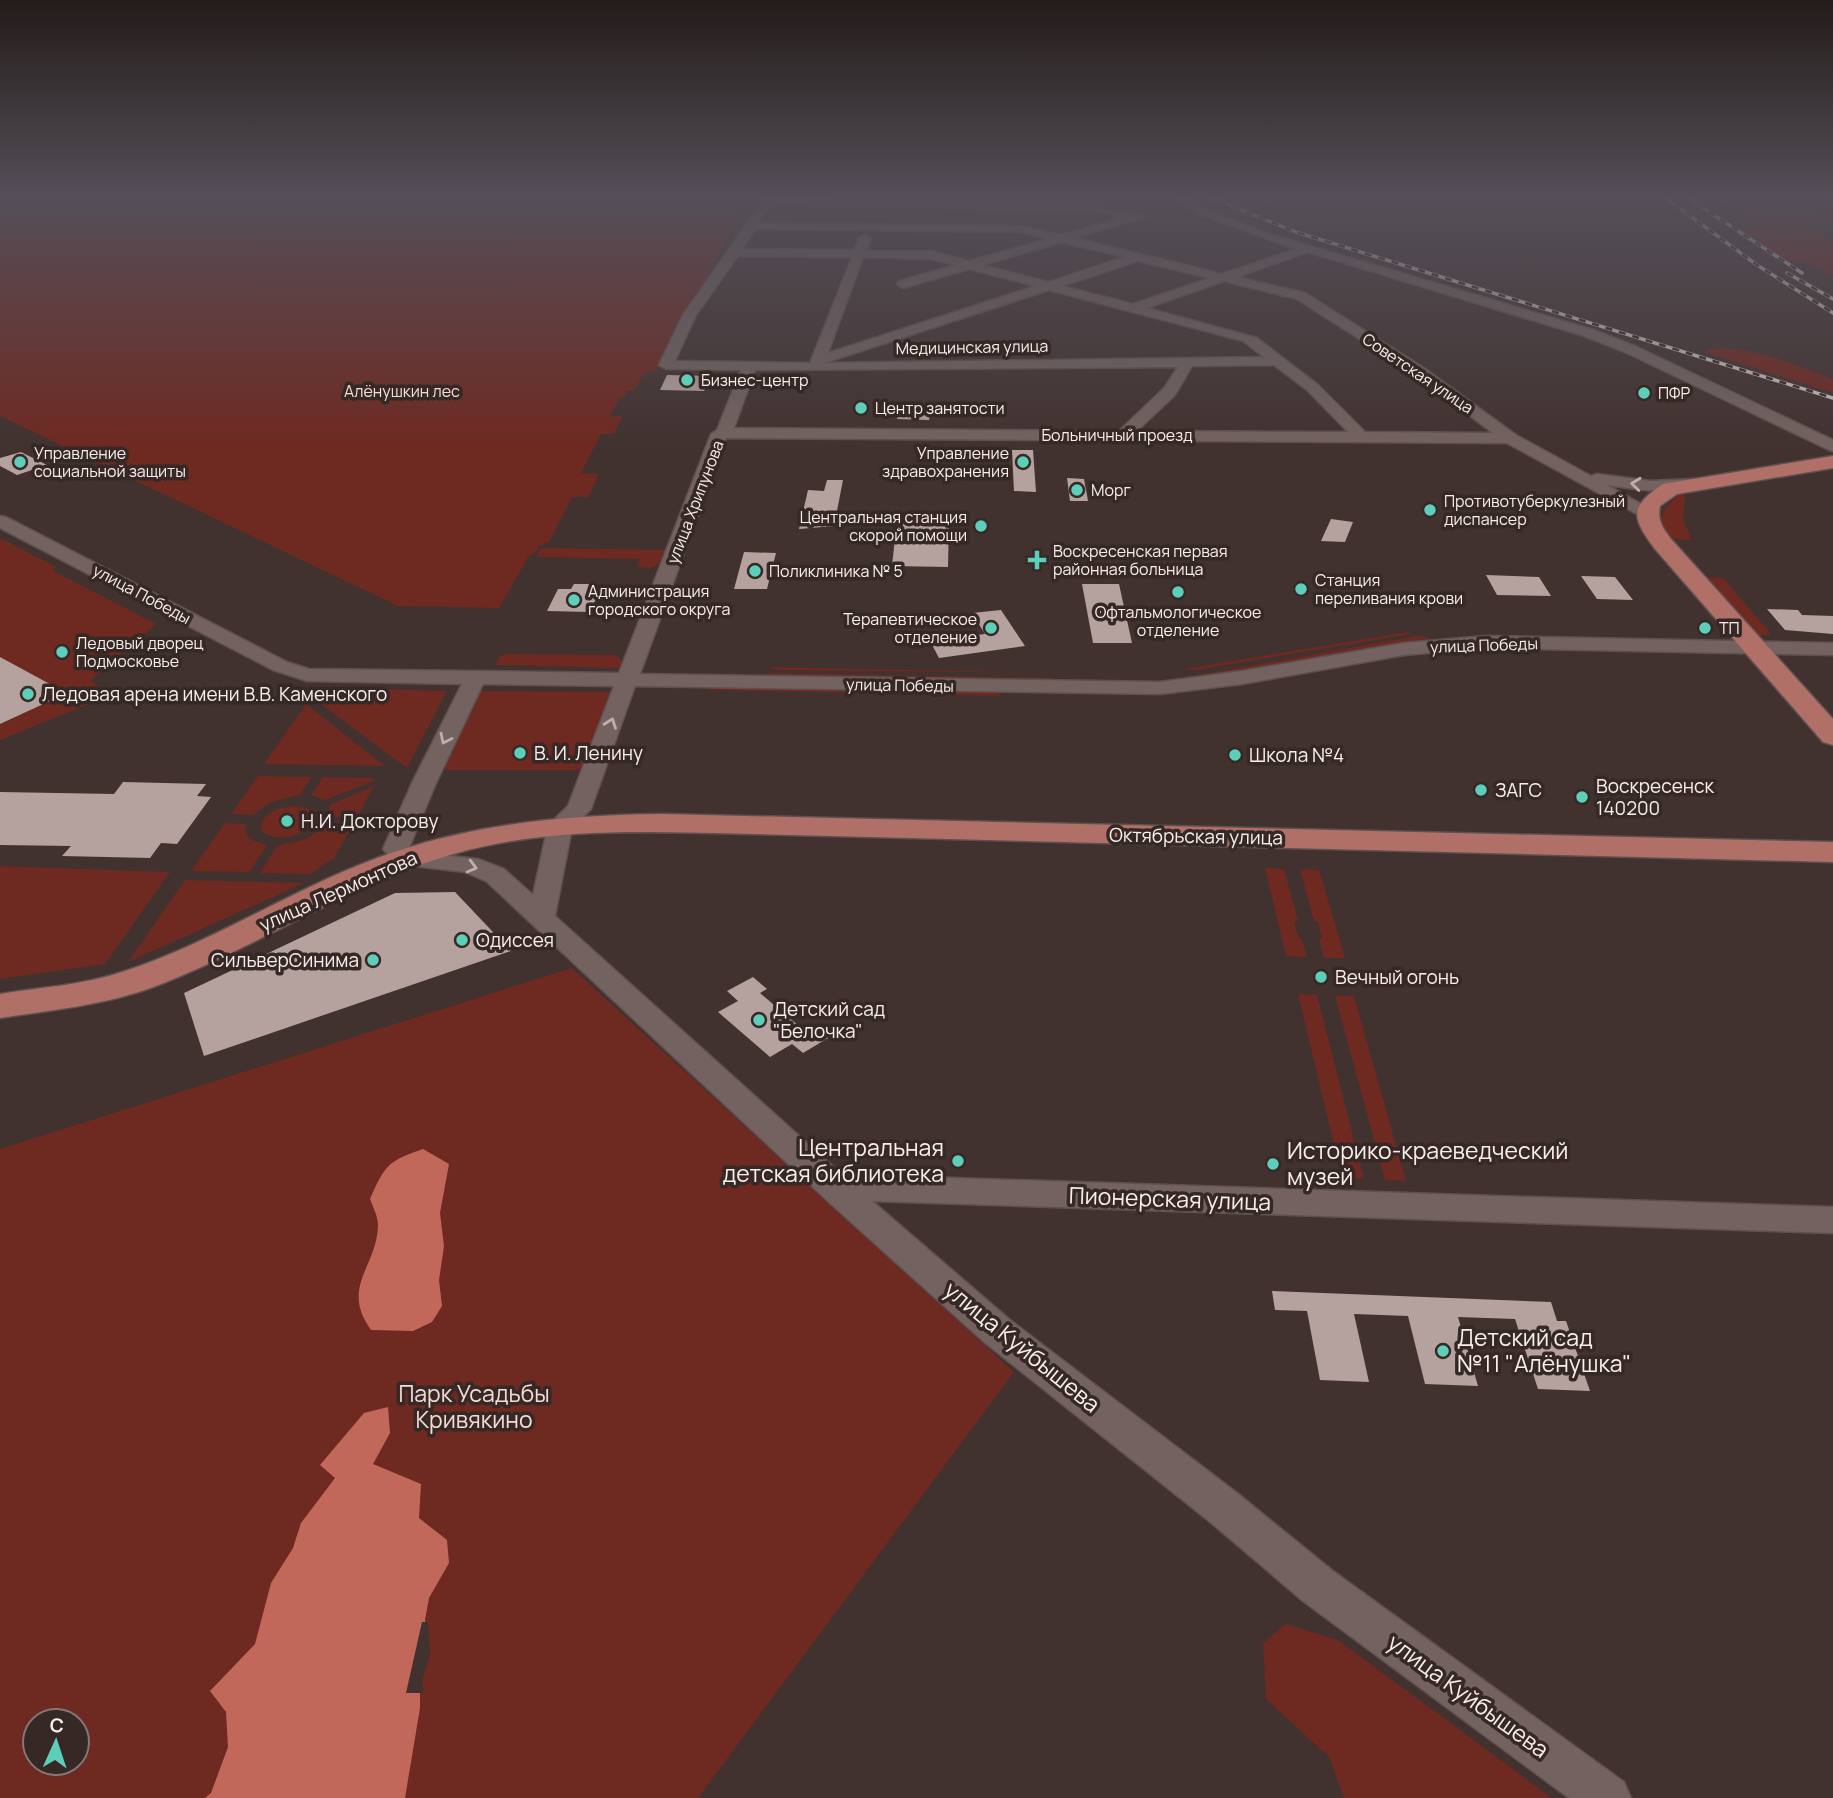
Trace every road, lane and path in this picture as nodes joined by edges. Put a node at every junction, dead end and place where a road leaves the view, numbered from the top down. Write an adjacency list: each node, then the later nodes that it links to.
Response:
1 (716, 280): 16 (street)
2 (849, 280): 15 (street)
3 (917, 280): 9 (street)
4 (1028, 280): 10 (street)
5 (1065, 280): 10 (street)
6 (1215, 280): 11 (street)
7 (1236, 280): 21 (street, Советская улица)
8 (1411, 280): 22 (street)
9 (903, 284)
10 (1048, 285): 11 (street); 15 (street)
11 (1133, 308): 12 (street); 13 (street)
12 (1105, 317)
13 (1277, 360): 14 (street, Медицинская улица); 20 (street)
14 (1186, 362): 15 (street, Медицинская улица); 19 (street)
15 (816, 364): 17 (street, Медицинская улица)
16 (666, 365): 17 (street, Медицинская улица)
17 (750, 366): 18 (street, улица Хрипунова)
18 (724, 433): 19 (street, Больничный проезд); 31 (street, улица Хрипунова)
19 (1124, 435): 20 (street, Больничный проезд)
20 (1361, 437): 21 (street, Больничный проезд)
21 (1510, 438): 24 (street, Советская улица)
22 (1833, 446)
23 (1833, 462): 25 (main road)
24 (1580, 475): 25 (street, Советская улица, one-way to 24); 26 (street, Советская улица)
25 (1692, 484): 26 (main road)
26 (1646, 514): 28 (main road, Советская улица)
27 (0, 521): 30 (street, улица Победы)
28 (1753, 647): 29 (street, улица Победы); 31 (street, улица Победы); 32 (main road, Советская улица)
29 (1833, 649)
30 (475, 678): 31 (street, улица Победы); 35 (street, one-way to 35)
31 (627, 680): 33 (street, улица Хрипунова, one-way to 31)
32 (1833, 736)
33 (560, 825): 34 (main road, Октябрьская улица); 35 (main road, улица Лермонтова); 36 (street)
34 (1833, 852)
35 (405, 859): 36 (street, улица Куйбышева, one-way to 36); 37 (main road, улица Лермонтова)
36 (541, 920): 38 (street, улица Куйбышева)
37 (0, 1006)
38 (844, 1196): 39 (street, Пионерская улица); 40 (street, улица Куйбышева)
39 (1833, 1220)
40 (1608, 1798)

